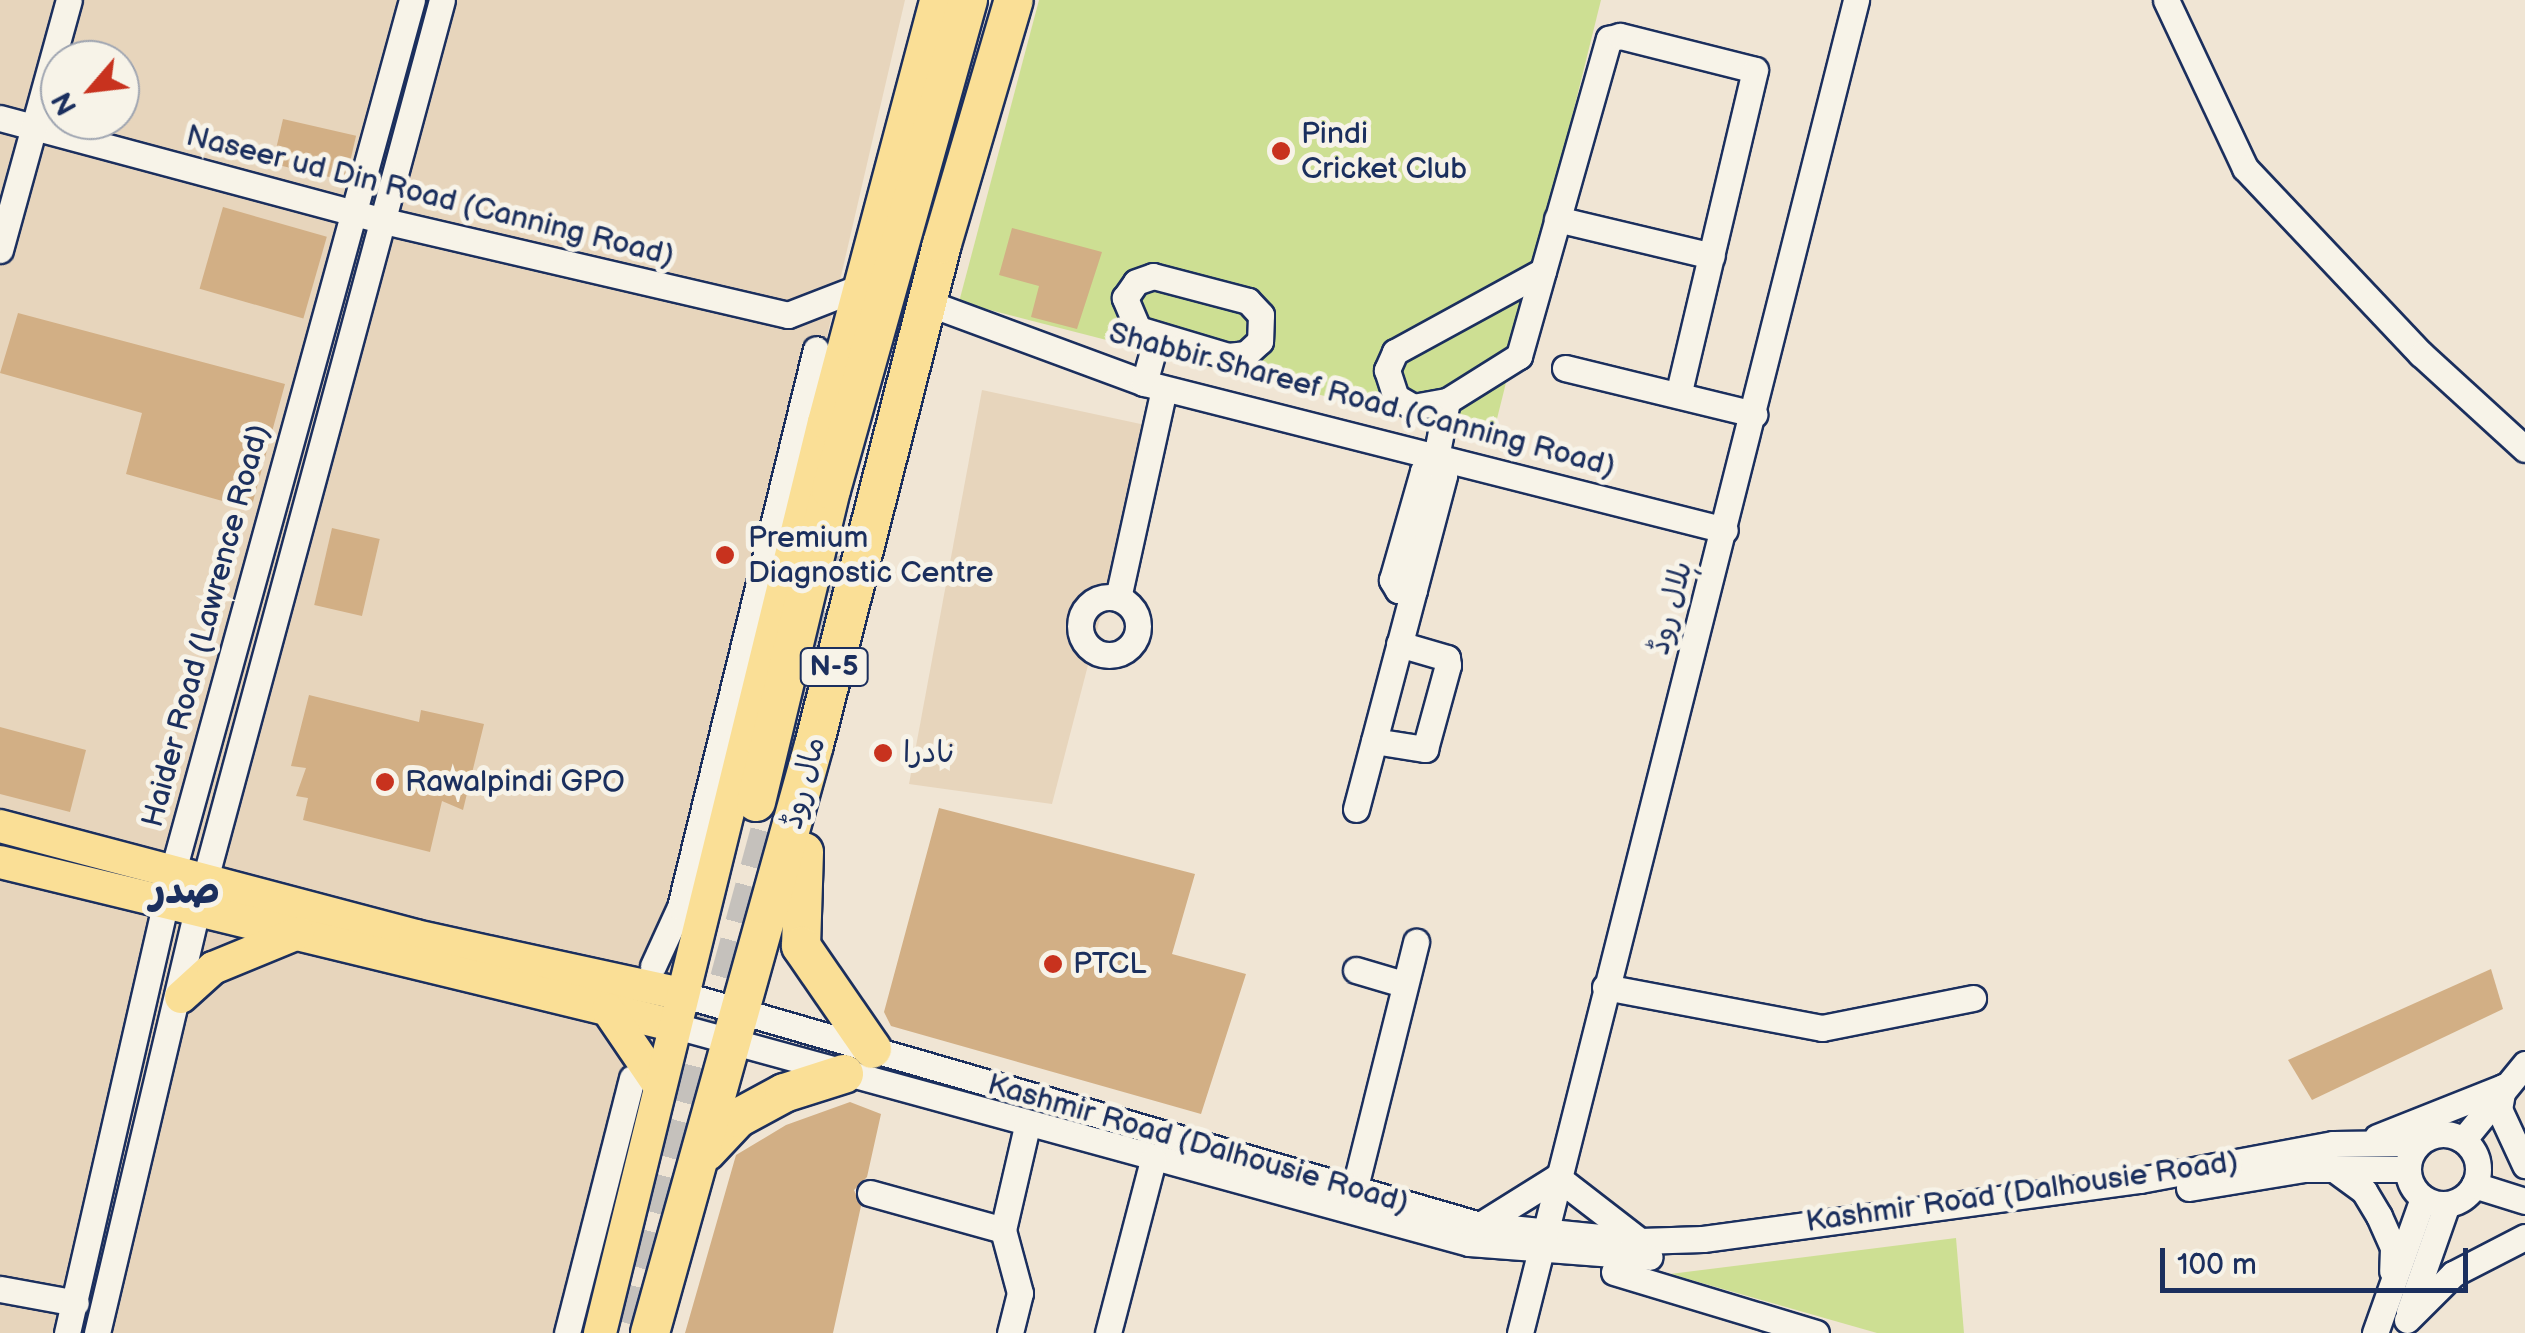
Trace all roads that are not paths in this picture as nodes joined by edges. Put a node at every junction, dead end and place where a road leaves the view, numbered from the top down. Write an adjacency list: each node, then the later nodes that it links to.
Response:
1 (68, 0): 10 (street)
2 (412, 0): 11 (street, Haider Road (Lawrence Road))
3 (442, 0): 13 (street)
4 (936, 0): 17 (main road)
5 (968, 0): 34 (highway, مال روڈ / N-5)
6 (1014, 0): 18 (highway, مال روڈ / N-5)
7 (1856, 0): 26 (street, ہلال روڈ)
8 (2166, 0): 27 (street)
9 (0, 118): 10 (street, Naseer ud Din Road (Canning Road))
10 (35, 127): 11 (street, Naseer ud Din Road (Canning Road)); 14 (street)
11 (354, 213): 13 (street, Naseer ud Din Road (Canning Road)); 38 (street, Haider Road (Lawrence Road))
12 (1557, 219): 15 (street); 15 (street); 16 (street)
13 (380, 220): 19 (street, Naseer ud Din Road (Canning Road)); 38 (street)
14 (0, 250)
15 (1712, 256): 24 (street)
16 (1543, 271): 25 (street); 25 (street)
17 (860, 286): 19 (street); 21 (main road)
18 (928, 303): 23 (street, Shabbir Shareef Road (Canning Road)); 33 (highway, مال روڈ / N-5)
19 (788, 315): 21 (street)
20 (1156, 336): 20 (street); 23 (street)
21 (826, 362): 41 (main road); 42 (street)
22 (1564, 368): 24 (street)
23 (1154, 386): 28 (street, Shabbir Shareef Road (Canning Road)); 30 (street)
24 (1678, 396): 26 (street)
25 (1447, 401): 28 (street)
26 (1754, 414): 29 (street, ہلال روڈ)
27 (2525, 450)
28 (1437, 452): 29 (street, Shabbir Shareef Road (Canning Road)); 31 (street)
29 (1726, 530): 46 (street, ہلال روڈ)
30 (1118, 598)
31 (1399, 644): 32 (street); 32 (street)
32 (1374, 741): 35 (street)
33 (814, 745): 51 (highway, مال روڈ / N-5); 52 (highway)
34 (756, 802)
35 (1356, 809)
36 (0, 826): 38 (main road, Kashmir Road (Dalhousie Road))
37 (0, 862): 38 (main road, Kashmir Road (Dalhousie Road))
38 (185, 890): 39 (main road, Kashmir Road (Dalhousie Road)); 44 (main road, Kashmir Road (Dalhousie Road)); 47 (street); 79 (street, Haider Road (Lawrence Road))
39 (298, 933): 47 (main road); 50 (main road, Kashmir Road (Dalhousie Road))
40 (1416, 942): 45 (street)
41 (694, 944): 42 (main road); 49 (main road)
42 (654, 966): 44 (main road)
43 (1356, 970): 45 (street)
44 (617, 976): 49 (main road, Kashmir Road (Dalhousie Road))
45 (1402, 984): 67 (street)
46 (1605, 987): 48 (street); 65 (street, ہلال روڈ)
47 (181, 998): 83 (street)
48 (1973, 998)
49 (677, 1009): 50 (main road, Kashmir Road (Dalhousie Road)); 51 (street, Kashmir Road (Dalhousie Road)); 54 (main road)
50 (608, 1010): 54 (main road)
51 (738, 1027): 52 (street, Kashmir Road (Dalhousie Road)); 52 (street, Kashmir Road (Dalhousie Road)); 61 (highway, مال روڈ / N-5)
52 (858, 1062): 56 (street, Kashmir Road (Dalhousie Road)); 61 (highway); 67 (street, Kashmir Road (Dalhousie Road))
53 (2525, 1064): 55 (street)
54 (645, 1082): 84 (street); 85 (main road)
55 (2503, 1088): 57 (street); 59 (street); 62 (street)
56 (1028, 1126): 60 (street, Kashmir Road (Dalhousie Road)); 71 (street)
57 (2368, 1140): 58 (street, Kashmir Road (Dalhousie Road)); 75 (street, Kashmir Road (Dalhousie Road))
58 (2418, 1143): 59 (street); 64 (street)
59 (2469, 1147): 62 (street); 66 (street)
60 (1153, 1160): 72 (street, Kashmir Road (Dalhousie Road)); 88 (street)
61 (698, 1164): 86 (highway, مال روڈ / N-5)
62 (2525, 1167)
63 (2331, 1168): 64 (street, Kashmir Road (Dalhousie Road)); 74 (street, Kashmir Road (Dalhousie Road)); 77 (street)
64 (2408, 1169): 69 (street)
65 (1557, 1178): 72 (street); 74 (street, ہلال روڈ); 75 (street)
66 (2474, 1184): 69 (street); 70 (street)
67 (1354, 1191): 72 (street, Kashmir Road (Dalhousie Road))
68 (870, 1193): 71 (street)
69 (2435, 1201): 77 (street); 81 (street)
70 (2525, 1201)
71 (1003, 1230): 87 (street)
72 (1485, 1236): 74 (street, Kashmir Road (Dalhousie Road)); 80 (street)
73 (2525, 1237): 81 (street)
74 (1542, 1242): 75 (street, Kashmir Road (Dalhousie Road)); 80 (street, ہلال روڈ)
75 (1640, 1242)
76 (1614, 1272): 90 (street)
77 (2392, 1286): 91 (street)
78 (0, 1288): 79 (street)
79 (76, 1303): 82 (street, Haider Road (Lawrence Road))
80 (1526, 1307): 89 (street, ہلال روڈ)
81 (2404, 1326)
82 (68, 1333)
83 (98, 1333)
84 (567, 1333)
85 (600, 1333)
86 (650, 1333)
87 (1010, 1333)
88 (1108, 1333)
89 (1520, 1333)
90 (1816, 1333)
91 (2375, 1333)

